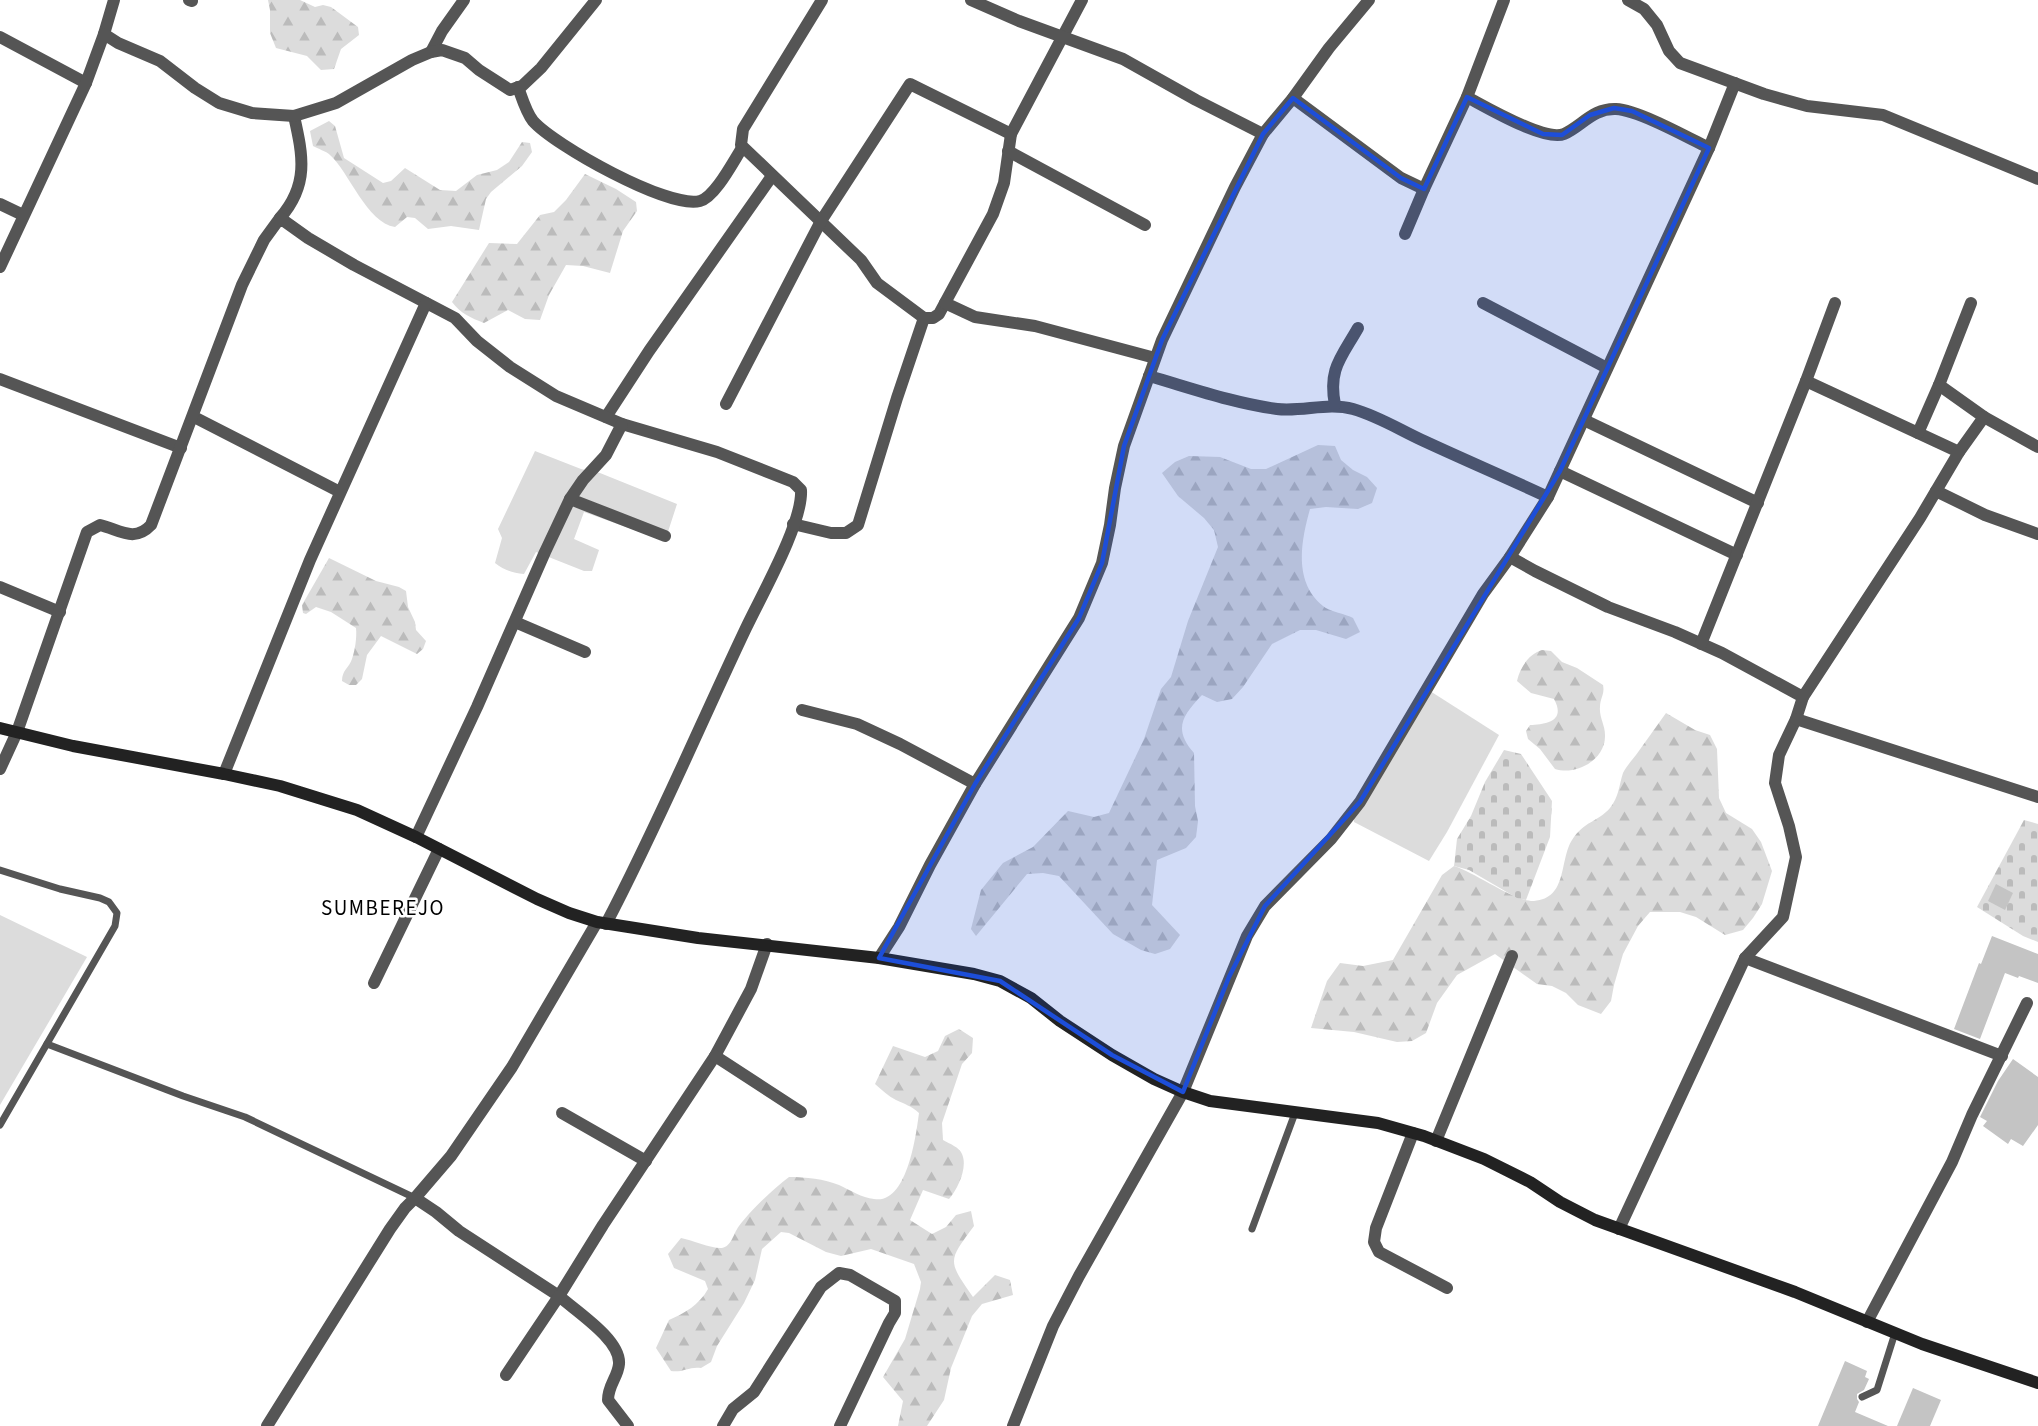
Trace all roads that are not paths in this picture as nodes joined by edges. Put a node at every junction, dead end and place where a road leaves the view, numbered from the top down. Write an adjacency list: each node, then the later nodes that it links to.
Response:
1 (114, 0): 10 (street)
2 (464, 0): 13 (street)
3 (596, 0): 16 (street)
4 (822, 0): 22 (street)
5 (971, 0): 12 (street)
6 (1082, 0): 12 (street)
7 (1369, 0): 18 (street)
8 (1504, 0): 17 (street)
9 (1629, 0): 15 (street)
10 (104, 34): 14 (street); 19 (street)
11 (0, 37): 14 (street)
12 (1063, 37): 20 (street); 21 (street)
13 (431, 52): 16 (street); 19 (street)
14 (86, 83): 29 (street)
15 (1735, 83): 23 (street); 26 (street)
16 (518, 87): 22 (street)
17 (1467, 97): 23 (street); 27 (street)
18 (1293, 98): 21 (street); 27 (street)
19 (294, 116): 30 (street)
20 (1011, 134): 24 (street); 31 (street)
21 (1263, 134): 42 (street)
22 (742, 148): 25 (street)
23 (1709, 148): 43 (street)
24 (1008, 151): 32 (street); 36 (street)
25 (772, 176): 31 (street); 51 (street)
26 (2038, 179)
27 (1424, 189): 33 (street)
28 (0, 204): 29 (street)
29 (23, 215): 34 (street)
30 (280, 218): 35 (street); 50 (street)
31 (821, 220): 40 (street); 48 (street)
32 (1145, 225)
33 (1405, 234)
34 (0, 267)
35 (426, 303): 51 (street); 61 (street)
36 (945, 303): 40 (street); 42 (street)
37 (1483, 303): 43 (street)
38 (1834, 303): 46 (street)
39 (1971, 303): 47 (street)
40 (924, 318): 65 (street)
41 (1358, 328): 49 (street)
42 (1155, 358): 44 (street)
43 (1607, 368): 53 (street)
44 (1149, 376): 49 (street); 82 (street)
45 (0, 379): 57 (street)
46 (1806, 381): 55 (street); 64 (street)
47 (1939, 385): 52 (street); 55 (street)
48 (726, 404)
49 (1335, 405): 62 (street)
50 (194, 417): 57 (street); 61 (street)
51 (606, 417): 54 (street)
52 (1984, 417): 56 (street); 58 (street)
53 (1584, 420): 59 (street); 64 (street)
54 (622, 424): 63 (street); 65 (street)
55 (1918, 433): 58 (street)
56 (2038, 447)
57 (182, 448): 71 (street)
58 (1959, 452): 60 (street)
59 (1560, 471): 62 (street); 68 (street)
60 (1936, 491): 66 (street); 75 (street)
61 (340, 492): 81 (street)
62 (1548, 497): 69 (street)
63 (570, 499): 67 (street); 72 (street)
64 (1758, 502): 68 (street)
65 (793, 524): 87 (street)
66 (2038, 534)
67 (664, 536)
68 (1737, 555): 73 (street)
69 (1510, 557): 73 (street); 97 (street)
70 (0, 587): 71 (street)
71 (60, 612): 79 (street)
72 (515, 622): 74 (street); 84 (street)
73 (1701, 644): 75 (street)
74 (585, 652)
75 (1803, 697): 77 (street)
76 (802, 710): 82 (street)
77 (1796, 719): 83 (street); 91 (street)
78 (0, 728): 79 (street)
79 (17, 732): 80 (street); 81 (street)
80 (0, 769)
81 (224, 774): 84 (street)
82 (975, 784): 90 (street)
83 (2038, 797)
84 (416, 837): 85 (street)
85 (439, 849): 87 (street); 92 (street)
86 (0, 870): 94 (lane)
87 (602, 923): 88 (street); 105 (street)
88 (767, 944): 90 (street); 95 (street)
89 (1512, 956): 103 (street)
90 (879, 958): 97 (street)
91 (1745, 958): 96 (street); 107 (street)
92 (374, 983)
93 (2027, 1003): 96 (street)
94 (47, 1044): 101 (lane); 105 (lane)
95 (715, 1056): 98 (street); 104 (street)
96 (2002, 1056): 110 (street)
97 (1183, 1092): 100 (street); 119 (street)
98 (801, 1112)
99 (562, 1113): 104 (street)
100 (1295, 1113): 102 (street); 106 (lane)
101 (0, 1125)
102 (1413, 1133): 103 (street); 108 (street)
103 (1436, 1141): 107 (street)
104 (646, 1161): 109 (street)
105 (415, 1198): 109 (street); 115 (street)
106 (1252, 1229)
107 (1619, 1229): 110 (street)
108 (1447, 1288)
109 (559, 1296): 112 (street); 116 (street)
110 (1867, 1322): 111 (street)
111 (1895, 1333): 113 (street); 114 (lane)
112 (506, 1375)
113 (2038, 1383)
114 (1862, 1397)
115 (267, 1426)
116 (628, 1426)
117 (723, 1426): 118 (street)
118 (840, 1426)
119 (1012, 1426)

